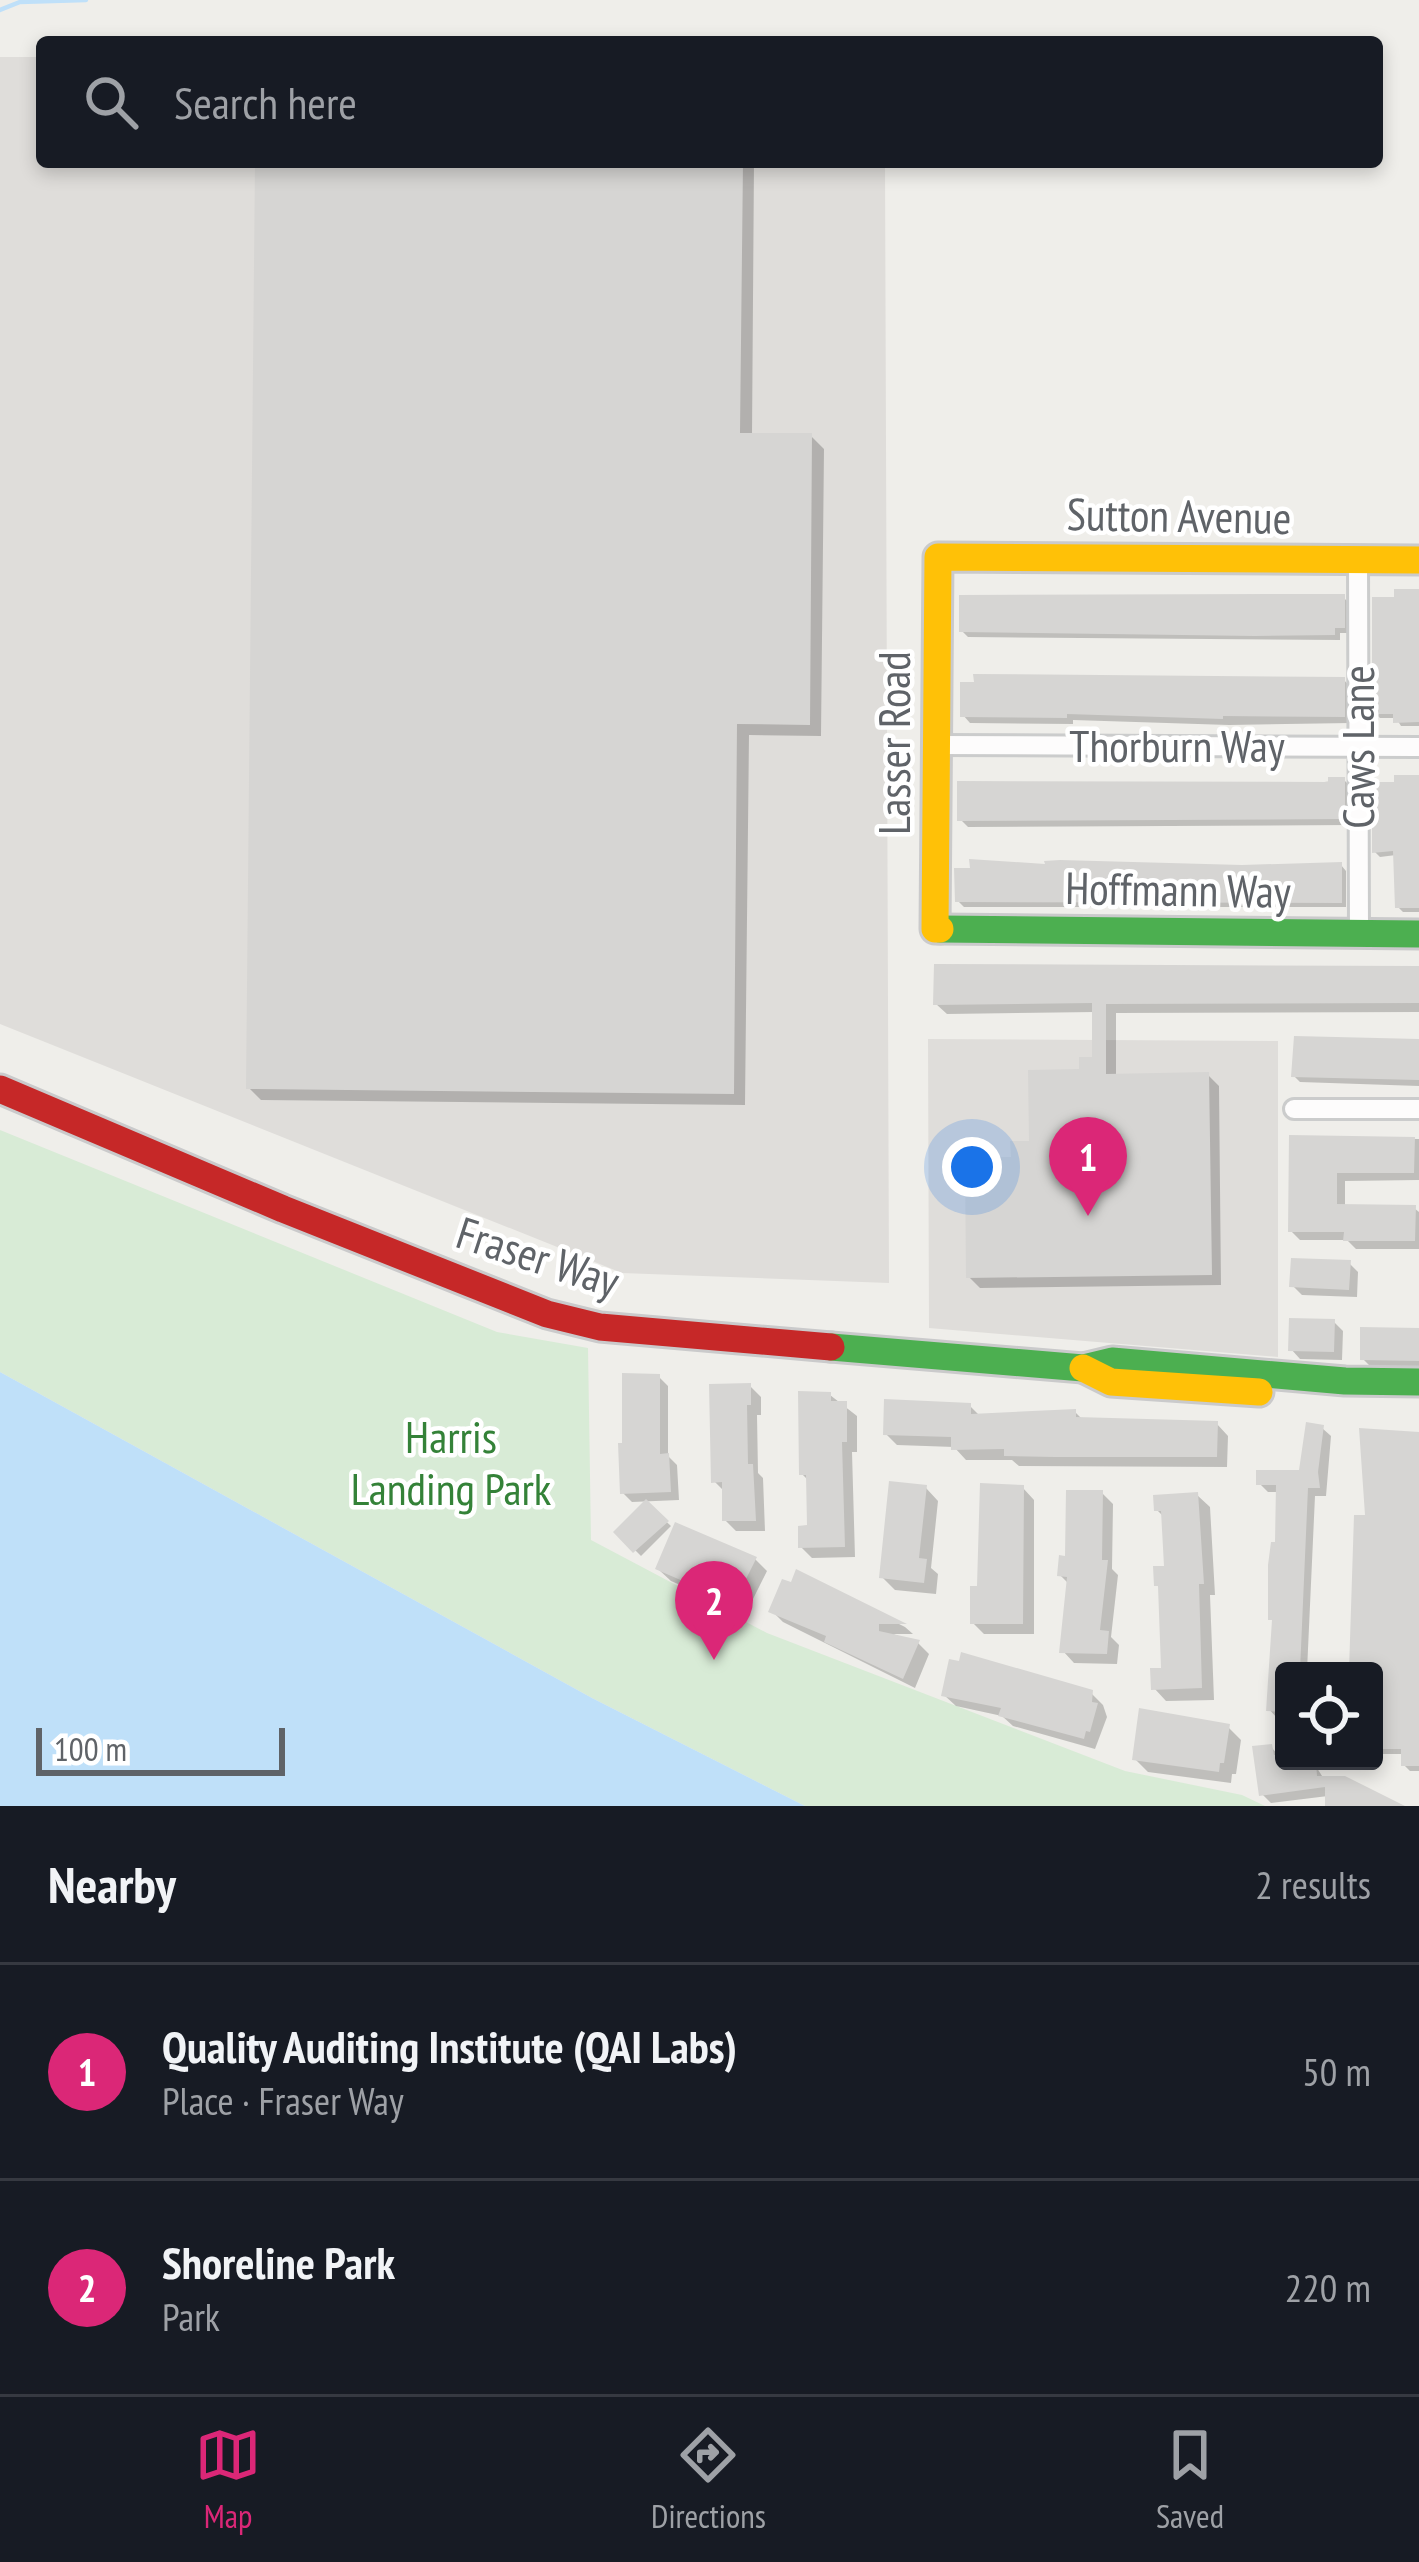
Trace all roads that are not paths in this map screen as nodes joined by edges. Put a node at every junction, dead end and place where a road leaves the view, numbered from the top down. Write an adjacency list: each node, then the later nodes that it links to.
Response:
1 (938, 557): 2 (street, Sutton Avenue); 4 (street, Lasser Road)
2 (1358, 560): 3 (street, Sutton Avenue); 5 (street, Caws Lane)
3 (1419, 560)
4 (936, 746): 5 (street, Thorburn Way); 7 (street, Lasser Road)
5 (1358, 747): 6 (street, Thorburn Way); 8 (street, Caws Lane)
6 (1419, 747)
7 (935, 929): 8 (street, Hoffmann Way)
8 (1358, 934): 9 (street, Hoffmann Way)
9 (1419, 934)
10 (0, 1089): 13 (street, Fraser Way)
11 (1294, 1108): 12 (street)
12 (1419, 1109)
13 (1083, 1368): 14 (street, Fraser Way); 15 (street, Fraser Way)
14 (1419, 1382)
15 (1419, 1403)

